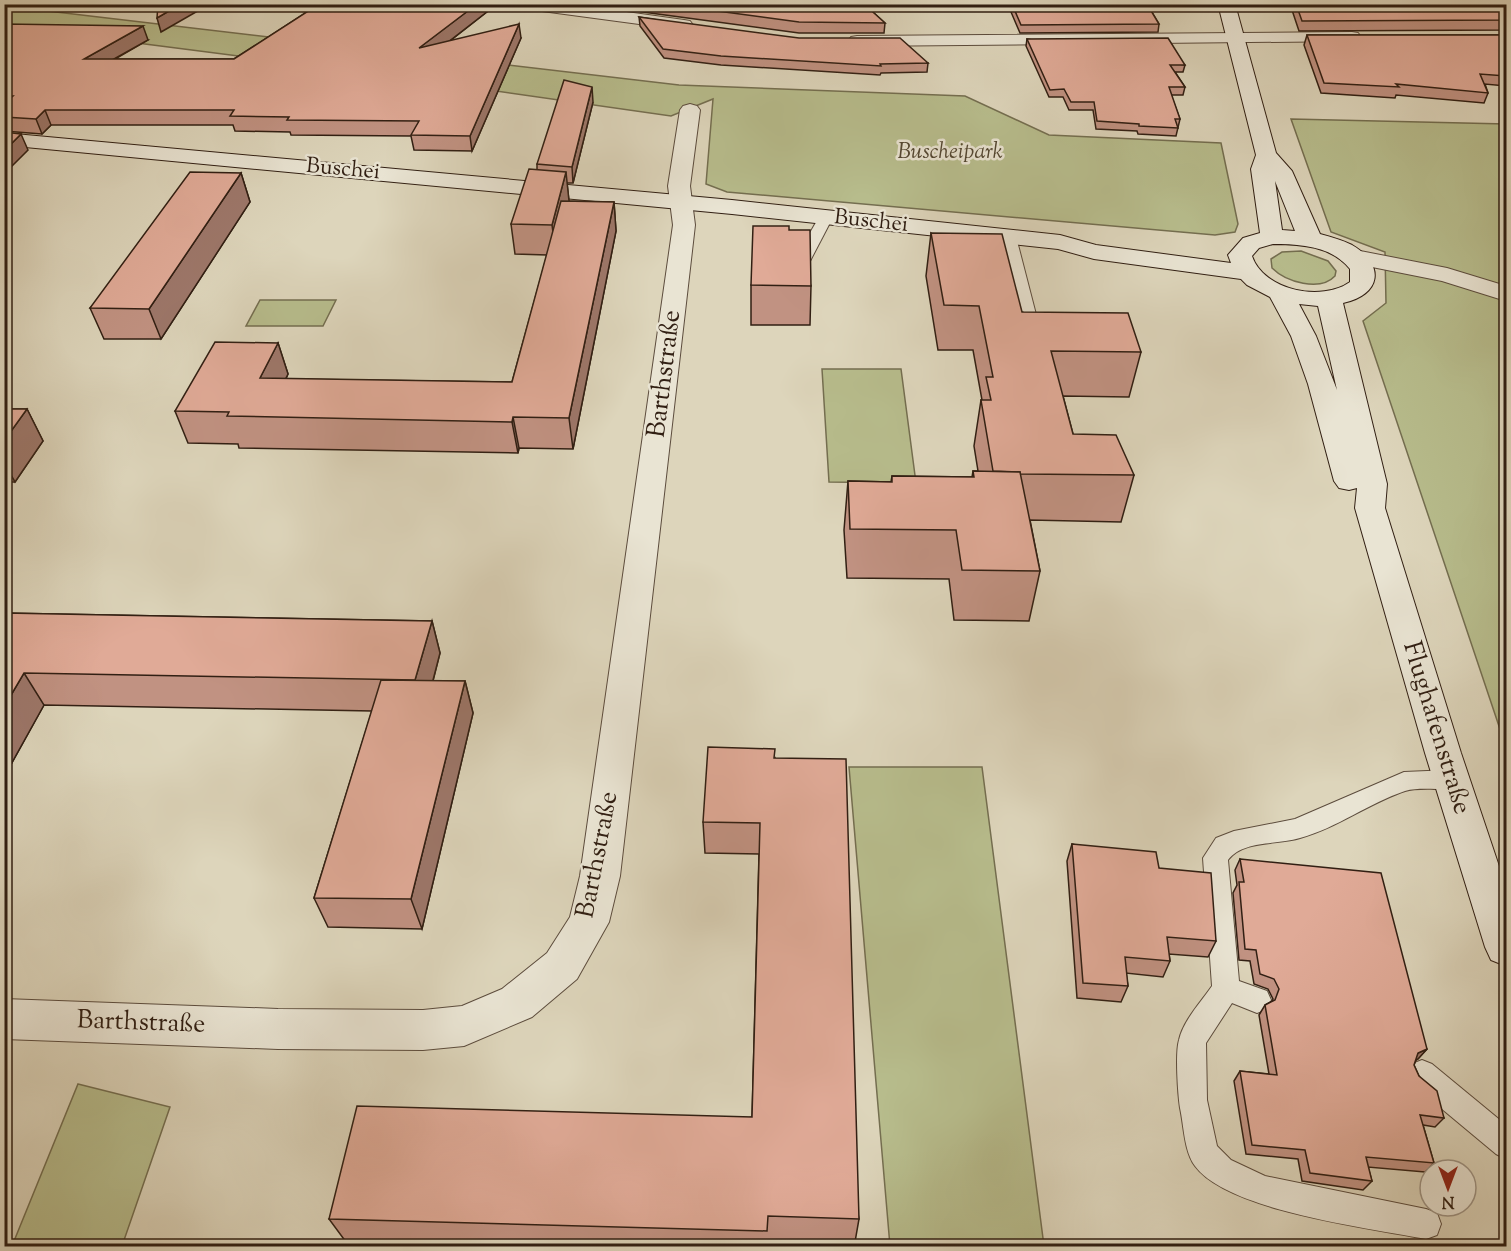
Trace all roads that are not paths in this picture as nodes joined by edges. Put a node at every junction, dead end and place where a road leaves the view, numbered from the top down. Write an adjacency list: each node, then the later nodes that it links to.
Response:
1 (527, 4): 3 (street)
2 (1226, 4): 6 (street)
3 (592, 9): 4 (street)
4 (699, 27)
5 (1368, 37): 6 (street)
6 (1233, 38): 7 (street); 10 (street)
7 (843, 41)
8 (690, 110): 11 (street)
9 (4, 140): 11 (street, Buschei)
10 (1266, 155): 14 (street); 15 (street)
11 (681, 203): 12 (street, Buschei); 30 (street, Barthstraße)
12 (826, 217): 13 (street, Buschei); 18 (lane)
13 (1010, 237): 17 (street, Buschei); 24 (lane)
14 (1272, 237): 15 (street); 17 (street)
15 (1311, 240): 16 (street)
16 (1350, 256): 19 (street); 21 (street)
17 (1245, 260): 20 (street)
18 (801, 263)
19 (1363, 281): 22 (street); 23 (street)
20 (1280, 292): 22 (street); 25 (street, Flughafenstraße)
21 (1506, 294)
22 (1329, 298): 25 (street, Flughafenstraße)
23 (1506, 305)
24 (1053, 338)
25 (1370, 508): 26 (street, Flughafenstraße)
26 (1451, 778): 27 (street, Flughafenstraße); 28 (lane)
27 (1506, 947)
28 (1226, 989): 29 (lane); 33 (lane)
29 (1257, 1000)
30 (4, 1019)
31 (1422, 1074): 32 (lane)
32 (1506, 1144)
33 (1426, 1224)

